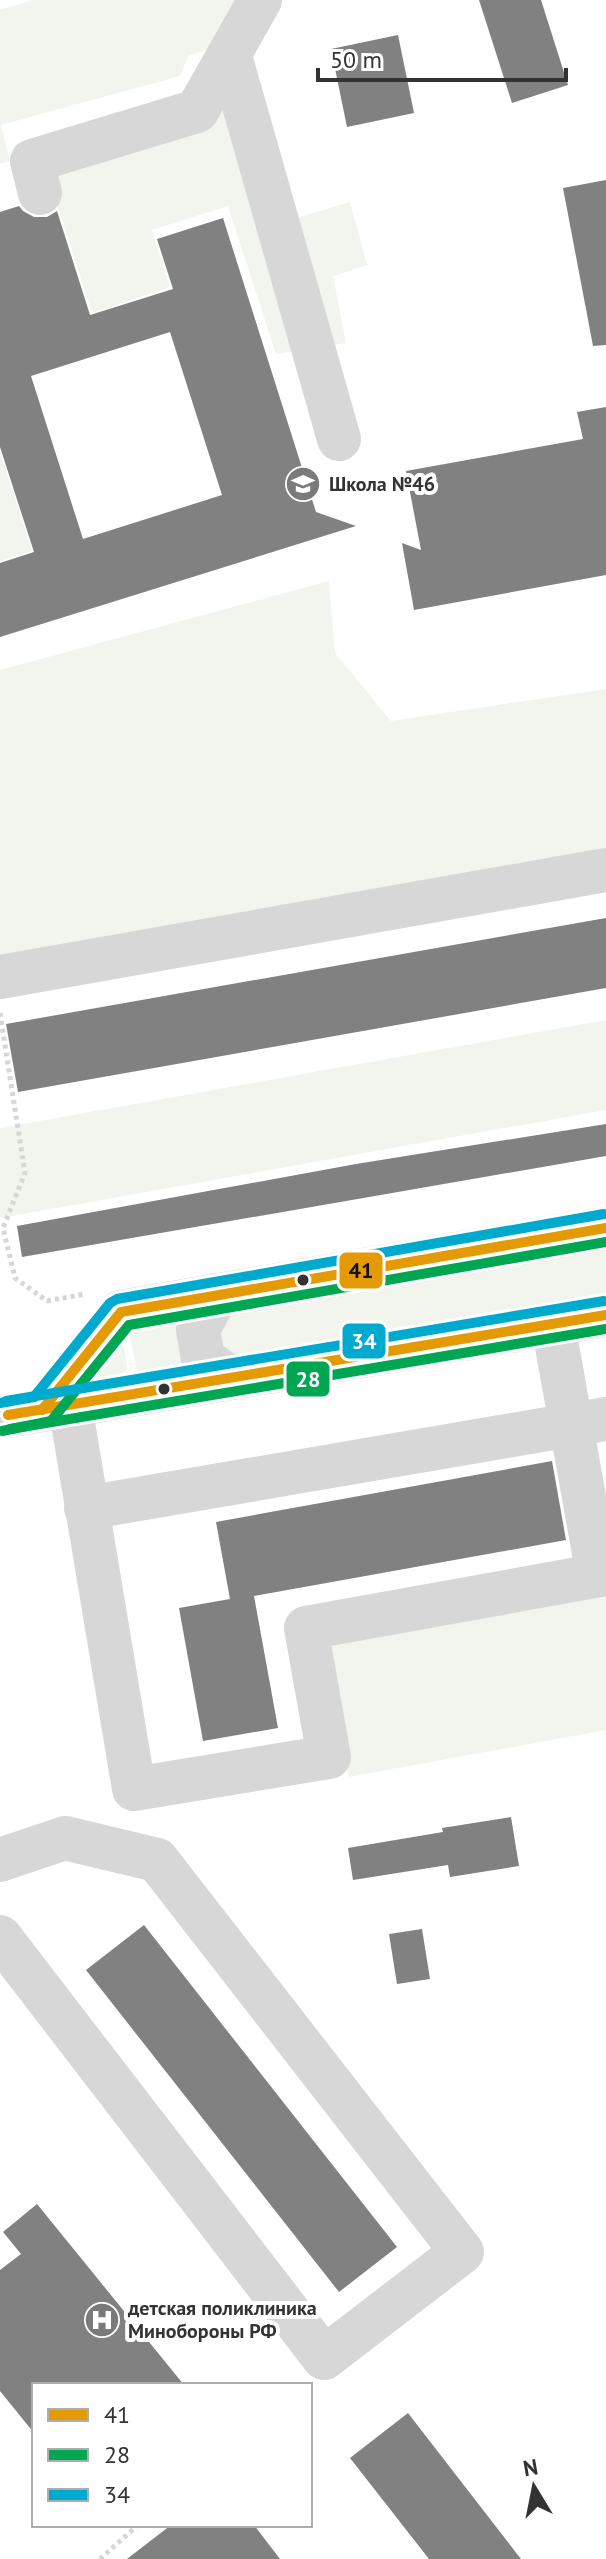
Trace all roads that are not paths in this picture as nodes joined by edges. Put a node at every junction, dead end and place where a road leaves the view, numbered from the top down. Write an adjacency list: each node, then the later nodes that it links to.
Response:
1 (260, 0): 2 (street)
2 (230, 56): 3 (street); 4 (street)
3 (40, 193)
4 (339, 439)
5 (606, 870): 6 (street)
6 (0, 977)
7 (606, 1228): 8 (street)
8 (217, 1295): 11 (street); 12 (street)
9 (606, 1315): 10 (street)
10 (553, 1324): 11 (street); 13 (street)
11 (231, 1378): 12 (street)
12 (37, 1411): 14 (street)
13 (588, 1422): 14 (street); 15 (street)
14 (86, 1508): 15 (street)
15 (602, 1575)
16 (0, 1860): 17 (street)
17 (0, 1937)

